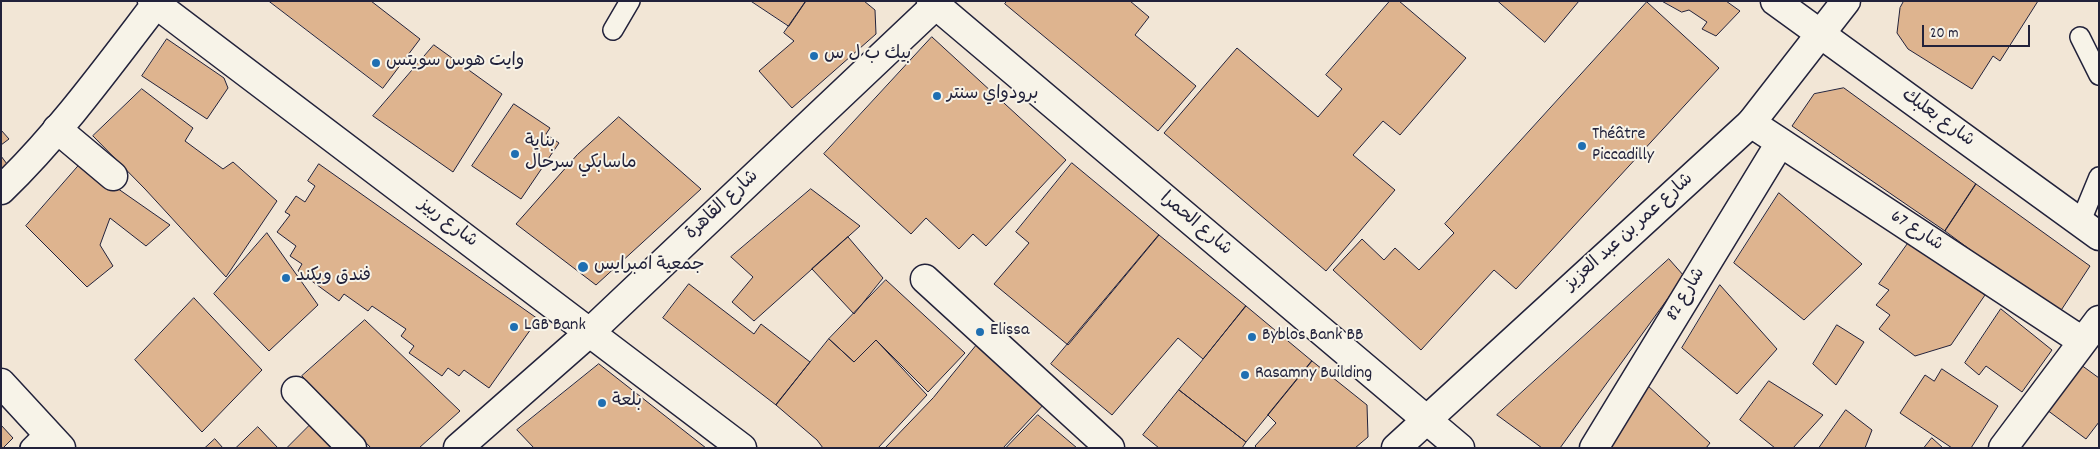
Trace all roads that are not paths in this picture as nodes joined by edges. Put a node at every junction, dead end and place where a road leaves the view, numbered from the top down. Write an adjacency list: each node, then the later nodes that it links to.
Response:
1 (630, 1): 6 (lane)
2 (1775, 1): 7 (street, شارع بعلبك)
3 (1846, 1): 7 (street, شارع عمر بن عبد العزيز)
4 (154, 3): 11 (street); 19 (street, شارع ربيز)
5 (936, 3): 19 (street, شارع القاهرة); 23 (street, شارع الحمرا)
6 (613, 30)
7 (1821, 35): 10 (street, شارع عمر بن عبد العزيز); 16 (street, شارع بعلبك)
8 (2080, 37): 9 (lane)
9 (2099, 75)
10 (1751, 123): 12 (street, شارع 67); 23 (street, شارع عمر بن عبد العزيز)
11 (57, 129): 13 (street); 15 (street)
12 (1780, 143): 20 (street, شارع 67); 31 (street, شارع 82)
13 (114, 176)
14 (2099, 177): 16 (lane)
15 (1, 190)
16 (2089, 229)
17 (925, 279): 28 (street)
18 (2099, 320): 20 (street)
19 (590, 332): 25 (street, شارع القاهرة); 27 (street, شارع ربيز)
20 (2082, 341): 32 (street)
21 (1, 383): 24 (street)
22 (296, 391): 26 (street)
23 (1425, 420): 29 (street, شارع عمر بن عبد العزيز); 30 (street, شارع الحمرا)
24 (46, 443)
25 (476, 443)
26 (352, 448)
27 (742, 448)
28 (1110, 448)
29 (1396, 448)
30 (1460, 448)
31 (1594, 448)
32 (2003, 448)

